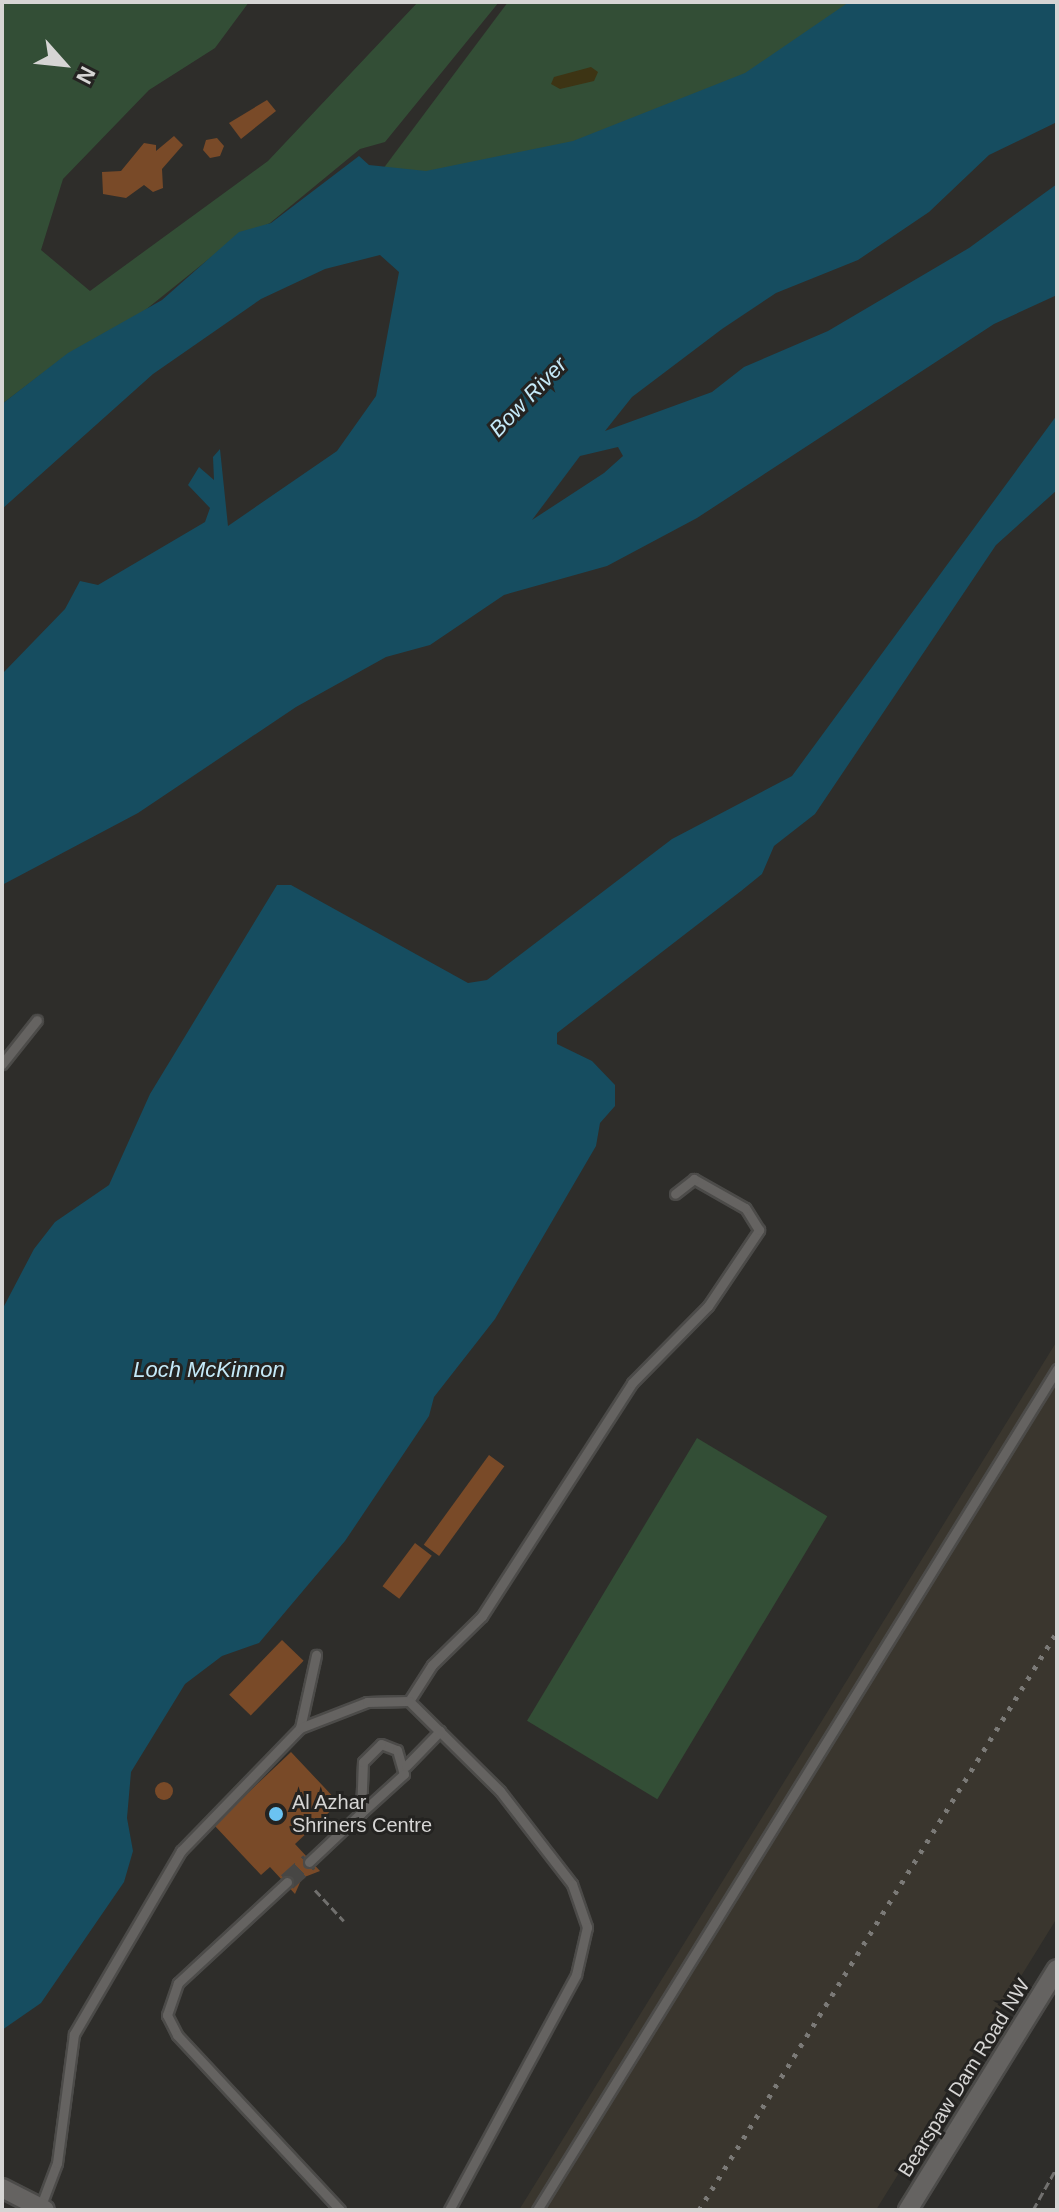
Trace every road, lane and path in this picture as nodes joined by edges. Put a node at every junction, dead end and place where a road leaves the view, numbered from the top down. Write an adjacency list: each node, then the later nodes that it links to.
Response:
1 (37, 1020): 2 (lane)
2 (2, 1064)
3 (675, 1194): 6 (lane)
4 (1057, 1369): 21 (lane)
5 (316, 1655): 7 (lane)
6 (409, 1701): 7 (lane); 8 (lane)
7 (300, 1728): 18 (lane)
8 (440, 1731): 9 (lane); 20 (lane)
9 (406, 1766): 10 (lane); 10 (lane)
10 (361, 1813): 11 (lane)
11 (309, 1862)
12 (287, 1882): 19 (lane)
13 (315, 1890): 14 (path)
14 (344, 1921)
15 (1057, 1969): 22 (street, Bearspaw Dam Road NW)
16 (1057, 2167): 23 (path)
17 (2, 2188): 18 (street)
18 (42, 2209)
19 (340, 2210)
20 (449, 2210)
21 (537, 2210)
22 (908, 2210)
23 (1033, 2210)

